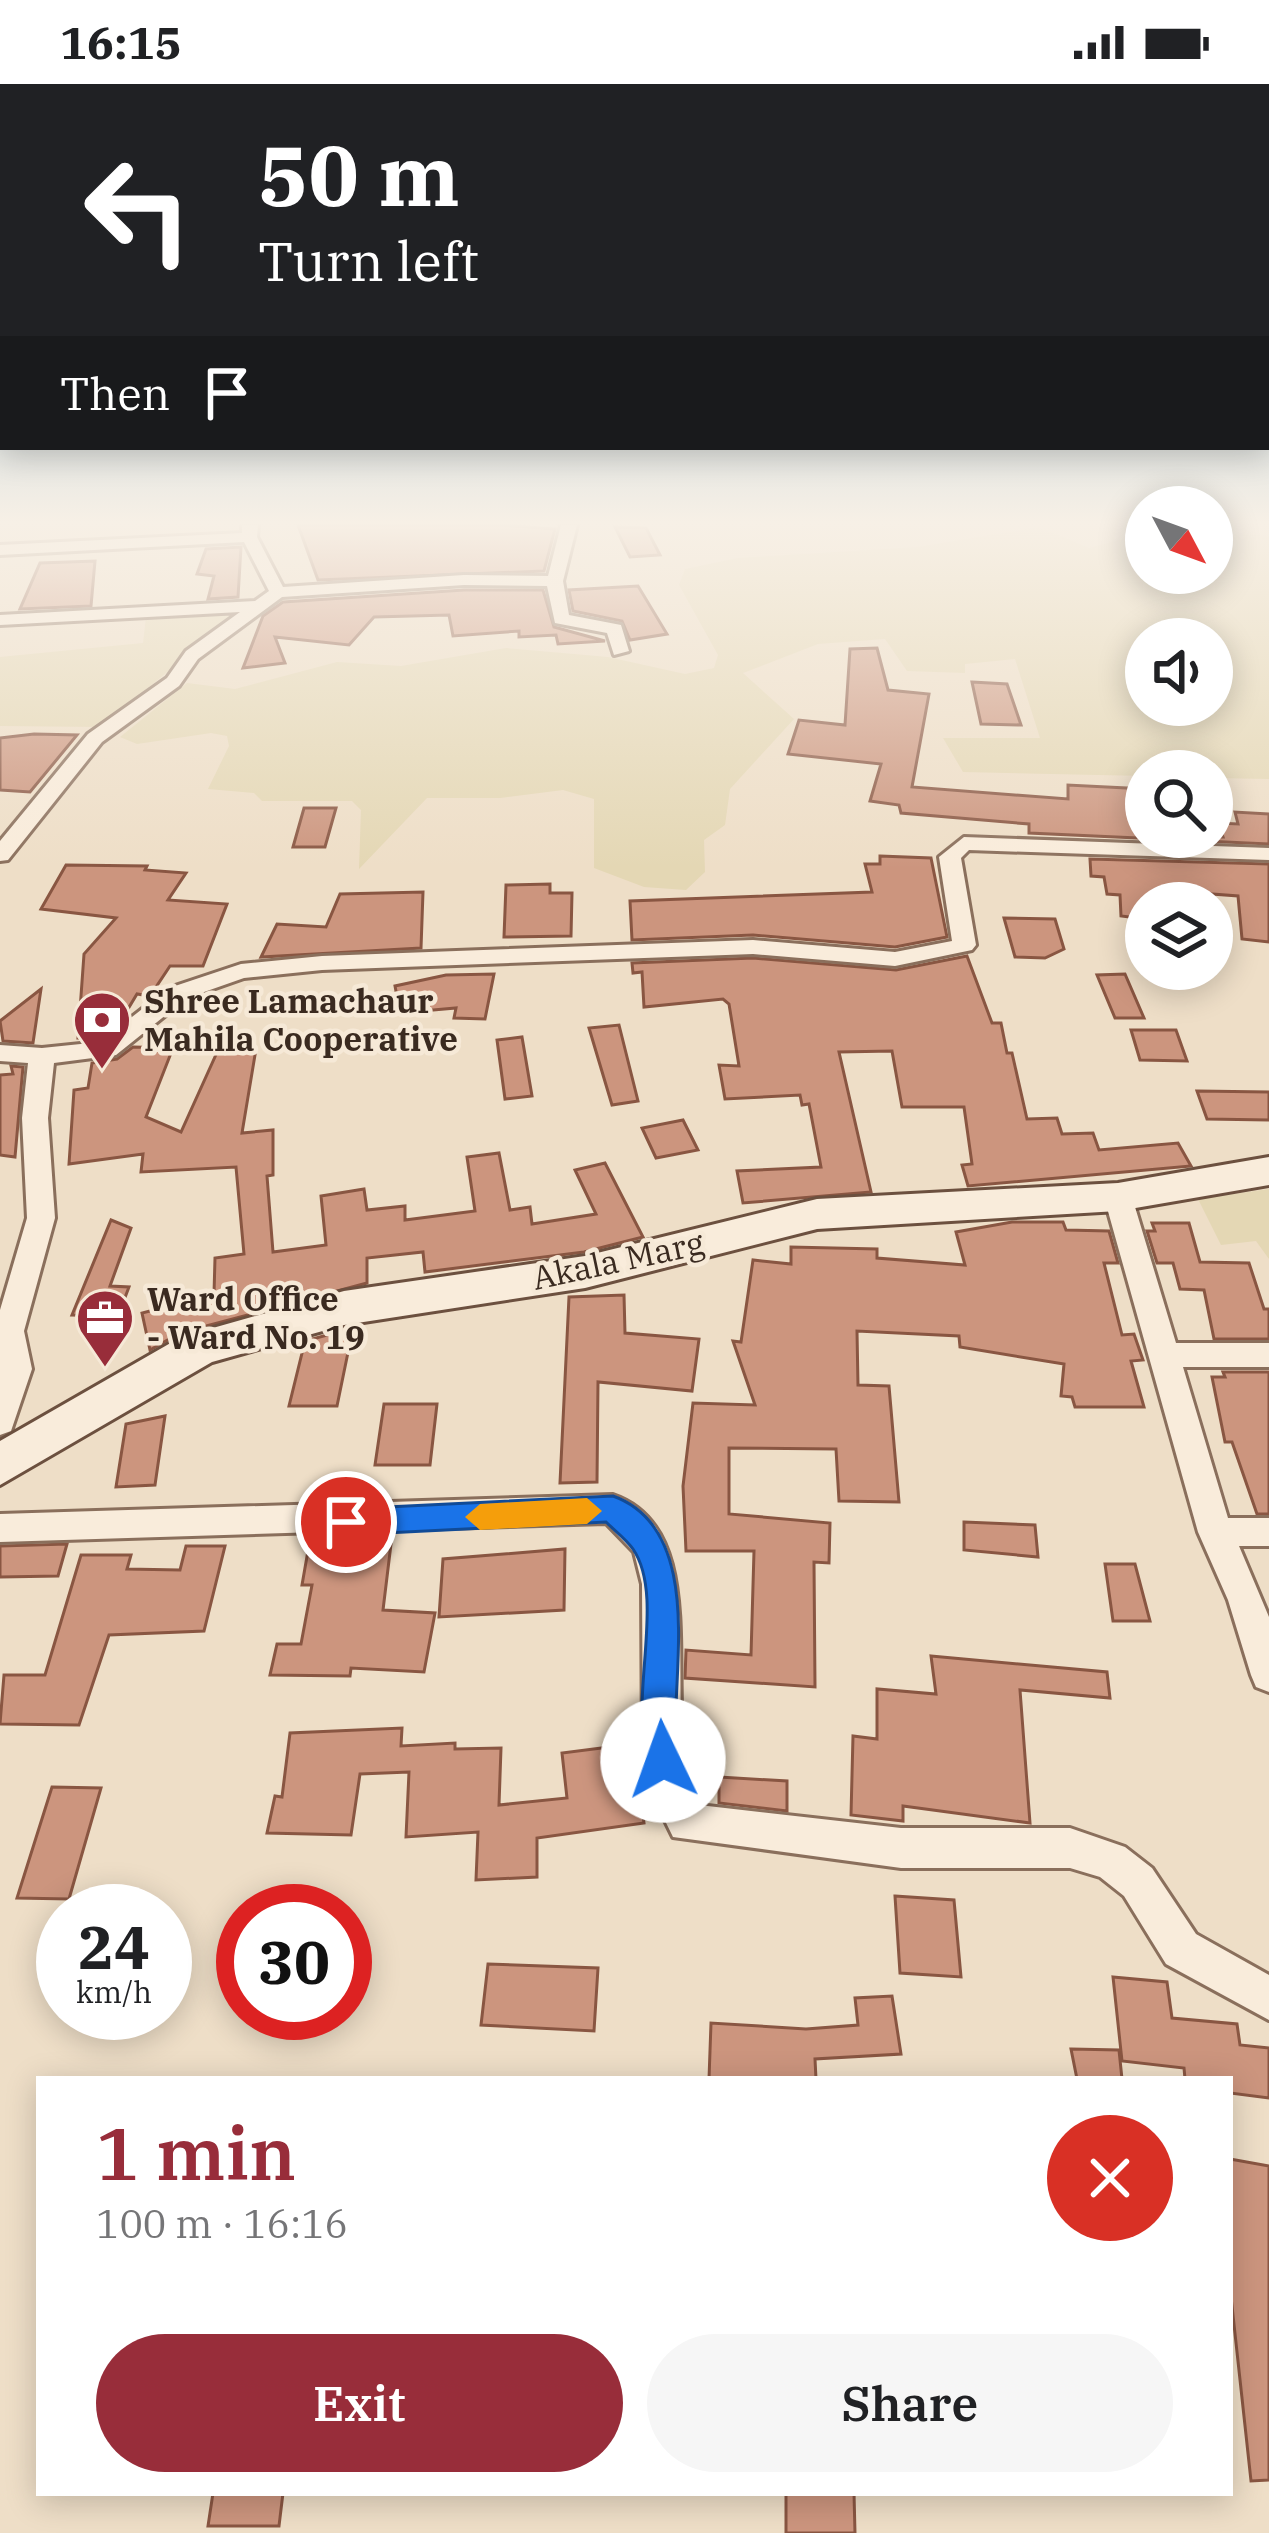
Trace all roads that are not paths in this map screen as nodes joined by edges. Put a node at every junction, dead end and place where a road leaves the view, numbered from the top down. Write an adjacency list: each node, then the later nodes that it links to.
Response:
1 (213, 639): 5 (street)
2 (617, 639): 3 (street)
3 (620, 651)
4 (1269, 854): 7 (street)
5 (0, 855)
6 (0, 1053): 7 (street)
7 (42, 1056): 12 (street)
8 (1269, 1171): 9 (main road, Akala Marg)
9 (1118, 1197): 10 (street); 13 (main road, Akala Marg)
10 (1166, 1355): 11 (street); 15 (street)
11 (1269, 1355)
12 (0, 1422)
13 (0, 1465)
14 (0, 1528): 18 (street)
15 (1216, 1532): 16 (street); 17 (street)
16 (1269, 1532)
17 (1269, 1676)
18 (1269, 1999)

